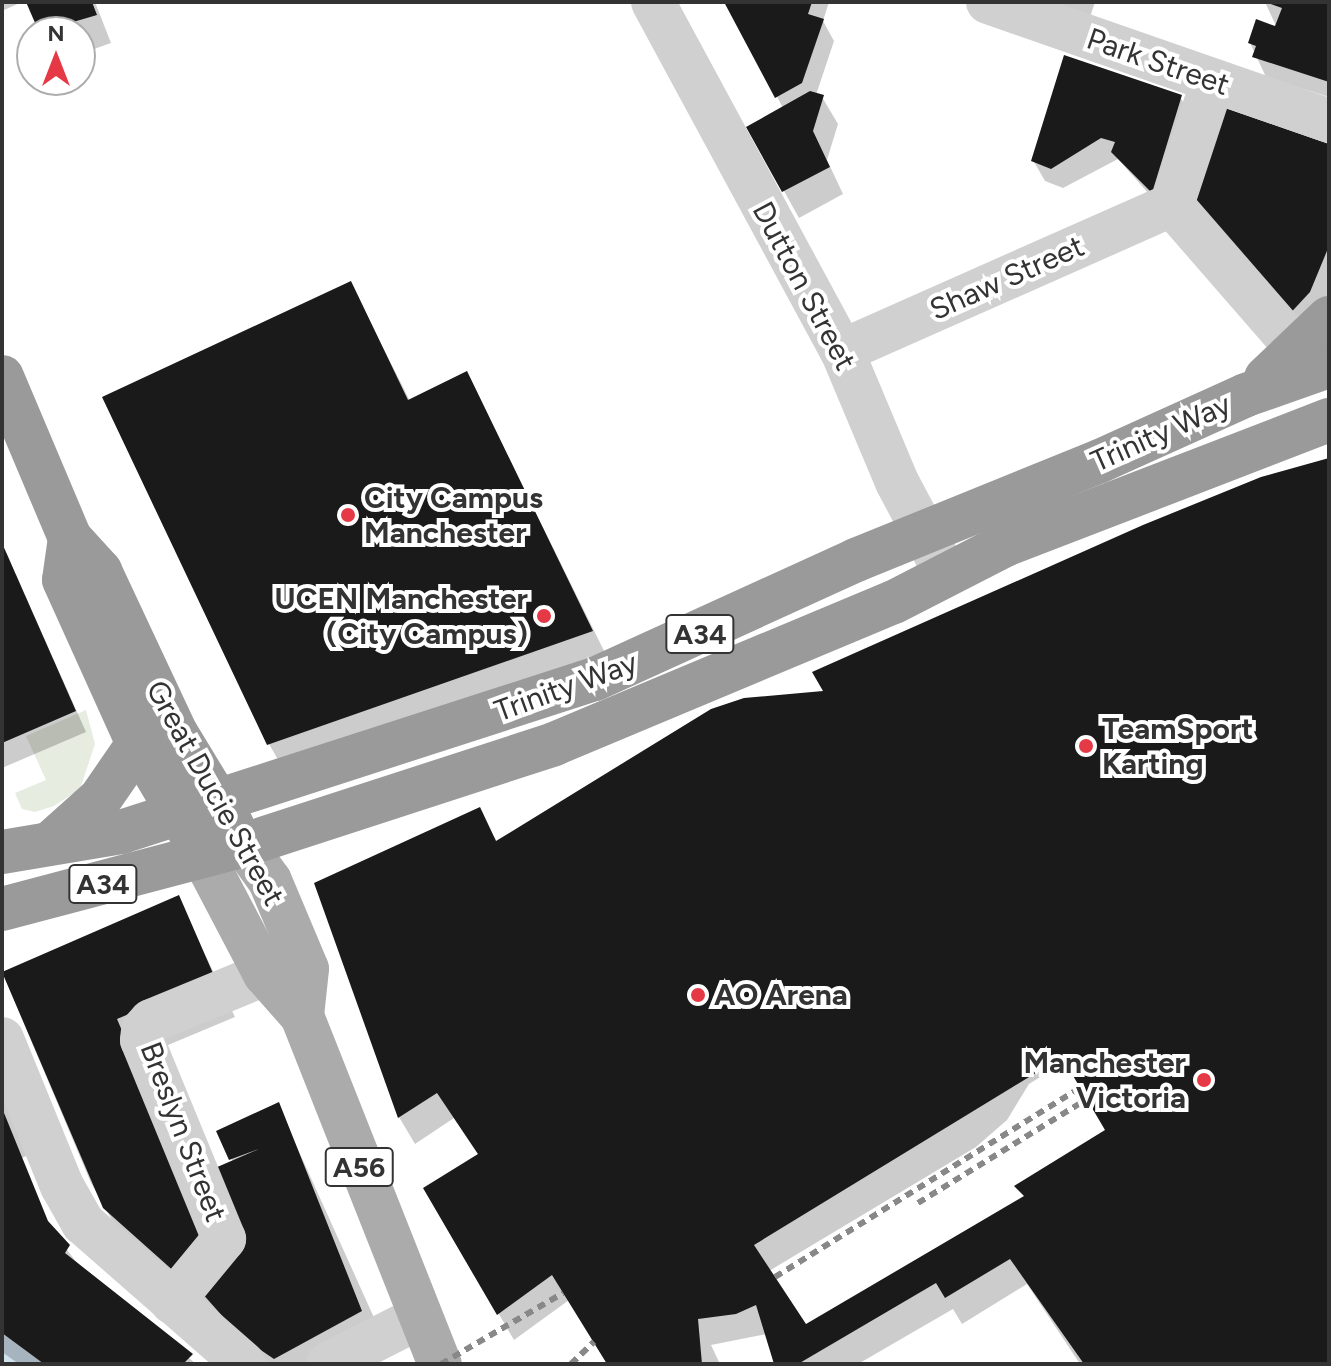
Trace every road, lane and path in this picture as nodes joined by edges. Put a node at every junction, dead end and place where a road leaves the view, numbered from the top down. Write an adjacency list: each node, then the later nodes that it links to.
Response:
1 (653, 2): 7 (street, Dutton Street)
2 (988, 2): 3 (street, Park Street)
3 (1213, 81): 4 (street, Park Street); 5 (street)
4 (1329, 121)
5 (1172, 205): 7 (street, Shaw Street); 8 (street)
6 (1329, 318): 8 (highway, Trinity Way)
7 (842, 351): 11 (street, Dutton Street)
8 (1314, 358): 11 (highway, Trinity Way / A34)
9 (2, 377): 12 (highway, Great Ducie Street / A56)
10 (1329, 420): 13 (highway, Trinity Way / A34)
11 (921, 532): 13 (street, Dutton Street); 14 (highway, Trinity Way / A34)
12 (70, 538): 15 (highway, Great Ducie Street / A56); 16 (highway, Great Ducie Street / A56)
13 (946, 574): 14 (highway); 18 (highway, Trinity Way / A34)
14 (731, 620): 16 (highway, Trinity Way / A34)
15 (138, 744): 16 (highway, Great Ducie Street / A56); 17 (highway, A34)
16 (199, 808): 17 (highway, Trinity Way / A34); 18 (highway, Great Ducie Street / A56); 20 (highway, Great Ducie Street / A56)
17 (53, 841): 19 (highway, Trinity Way / A34)
18 (244, 845): 20 (highway, Trinity Way / A34); 23 (main road, Great Ducie Street / A56)
19 (2, 852)
20 (203, 856): 21 (highway, Trinity Way / A34); 22 (main road, Great Ducie Street / A56)
21 (2, 909)
22 (265, 974): 23 (main road, Great Ducie Street / A56); 25 (street, Breslyn Street)
23 (302, 1016): 26 (main road, Great Ducie Street / A56)
24 (2, 1039): 25 (street)
25 (172, 1302): 27 (street)
26 (420, 1317): 28 (street); 29 (main road, A56)
27 (244, 1364)
28 (328, 1364)
29 (440, 1364)

